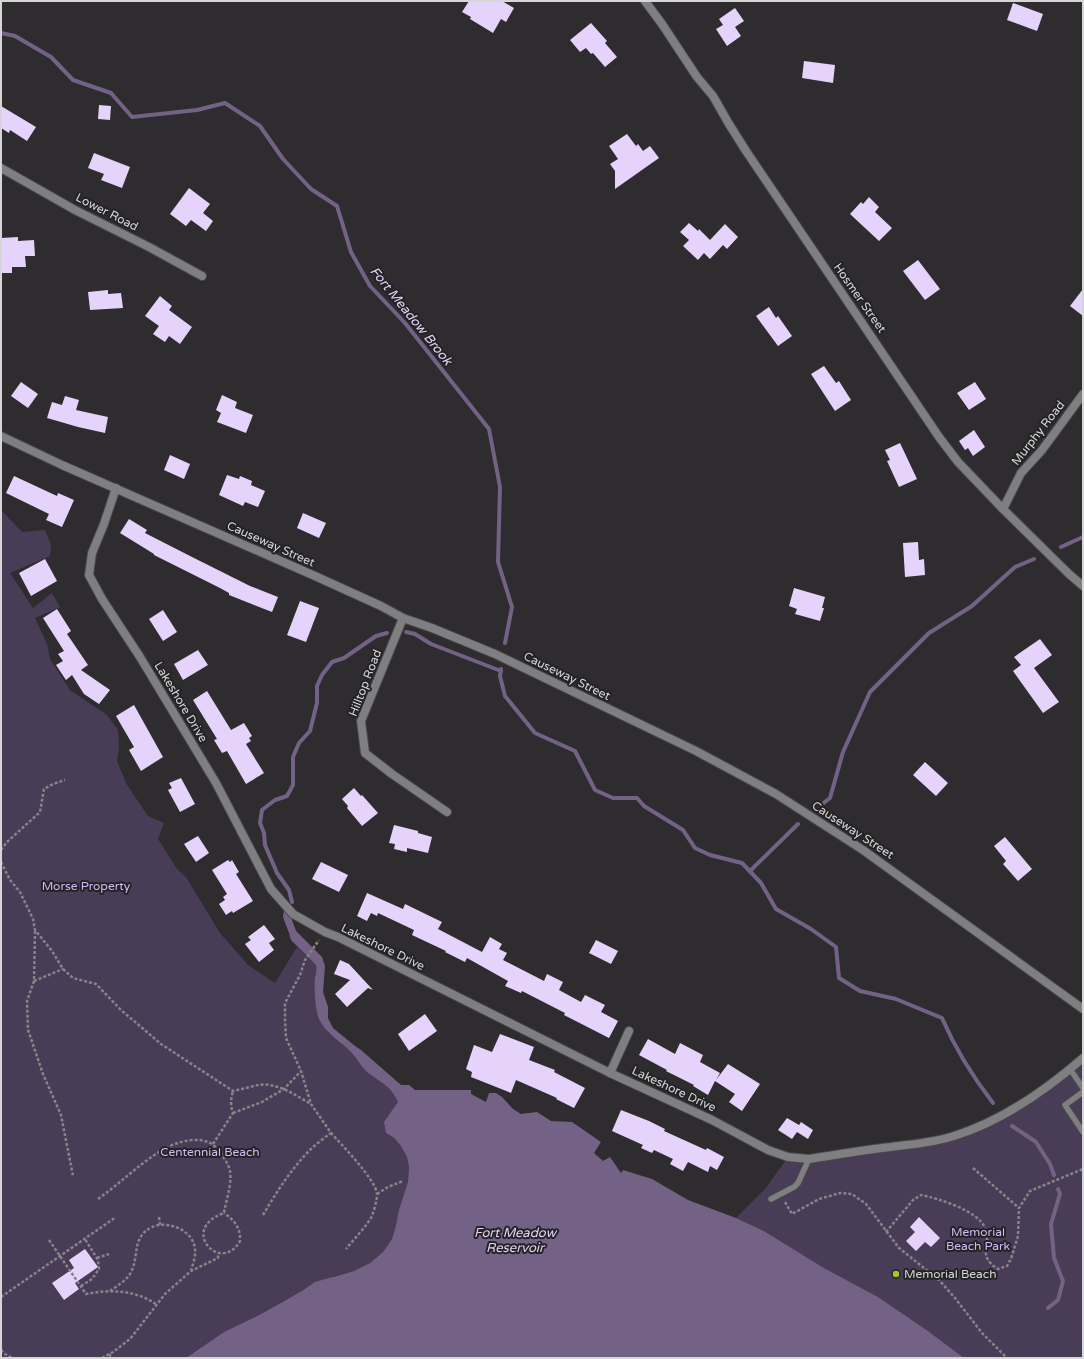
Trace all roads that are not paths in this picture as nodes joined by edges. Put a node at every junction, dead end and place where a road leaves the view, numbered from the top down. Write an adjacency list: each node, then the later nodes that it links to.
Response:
1 (645, 1): 7 (street, Hosmer Street)
2 (1, 168): 3 (street, Lower Road)
3 (202, 276)
4 (1083, 394): 7 (street, Murphy Road)
5 (1, 436): 6 (street, Causeway Street)
6 (116, 488): 9 (street, Causeway Street); 15 (street, Lakeshore Drive)
7 (1003, 509): 8 (street, Hosmer Street)
8 (1083, 586)
9 (403, 618): 10 (street, Hilltop Road); 11 (street, Causeway Street)
10 (447, 812)
11 (1083, 1009)
12 (629, 1031): 15 (street)
13 (1083, 1058): 14 (street, Lakeshore Drive)
14 (1070, 1069): 16 (lane); 19 (street, Lakeshore Drive)
15 (610, 1073): 19 (street, Lakeshore Drive)
16 (1083, 1088)
17 (1083, 1092): 18 (lane)
18 (1083, 1132)
19 (809, 1159): 20 (lane)
20 (771, 1199)

